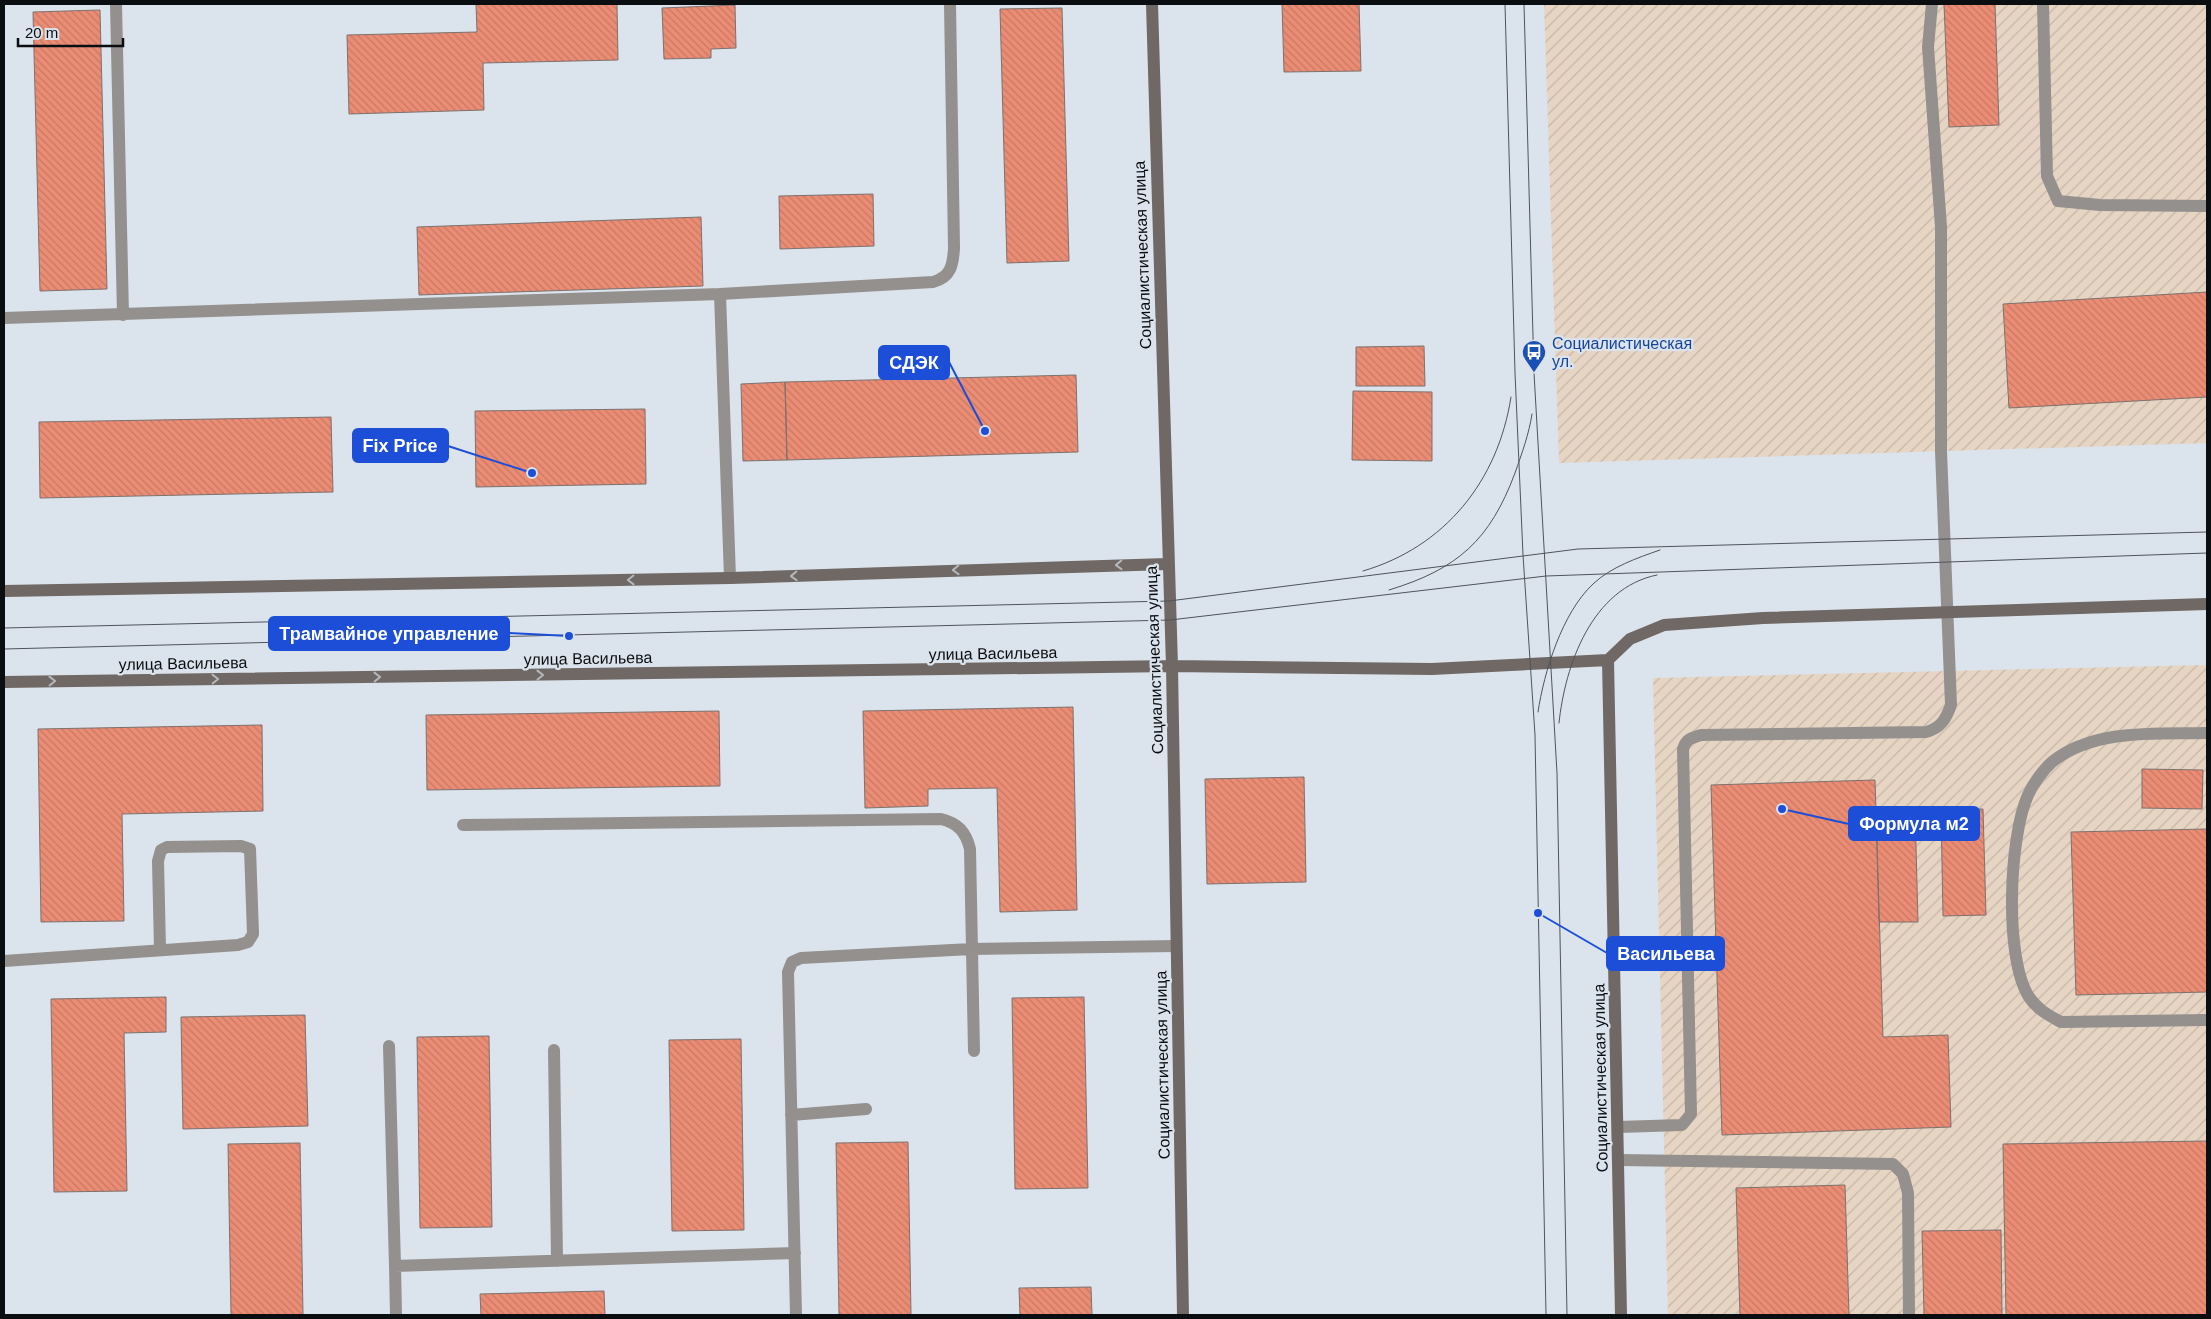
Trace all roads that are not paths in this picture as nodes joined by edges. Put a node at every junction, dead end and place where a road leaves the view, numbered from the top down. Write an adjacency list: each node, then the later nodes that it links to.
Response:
1 (116, 4): 8 (lane)
2 (950, 4): 7 (lane)
3 (1152, 4): 10 (main road, Социалистическая улица)
4 (1932, 4): 14 (lane)
5 (2043, 4): 6 (lane)
6 (2207, 206)
7 (720, 294): 8 (lane); 11 (lane)
8 (123, 315): 9 (lane)
9 (4, 318)
10 (1168, 564): 11 (main road, one-way to 11); 16 (main road, Социалистическая улица)
11 (730, 578): 12 (main road, one-way to 12)
12 (4, 591)
13 (2207, 604): 14 (main road)
14 (1948, 612): 15 (main road); 30 (lane)
15 (1608, 660): 16 (main road, улица Васильева); 30 (main road, Социалистическая улица)
16 (1172, 666): 17 (main road, улица Васильева, one-way to 16); 20 (main road, Социалистическая улица)
17 (4, 682)
18 (2207, 733): 24 (lane)
19 (463, 825): 22 (lane)
20 (1176, 946): 22 (lane); 37 (main road, Социалистическая улица)
21 (160, 949): 21 (lane); 23 (lane)
22 (971, 949): 27 (lane); 29 (lane)
23 (4, 961)
24 (2207, 1020)
25 (389, 1046): 34 (lane)
26 (554, 1050): 33 (lane)
27 (974, 1051)
28 (866, 1109): 29 (lane)
29 (791, 1115): 32 (lane)
30 (1618, 1127): 31 (main road, Социалистическая улица)
31 (1618, 1160): 38 (main road, Социалистическая улица); 39 (lane)
32 (795, 1253): 33 (lane); 36 (lane)
33 (557, 1261): 34 (lane)
34 (395, 1266): 35 (lane)
35 (396, 1315)
36 (796, 1315)
37 (1182, 1315)
38 (1621, 1315)
39 (1909, 1315)

